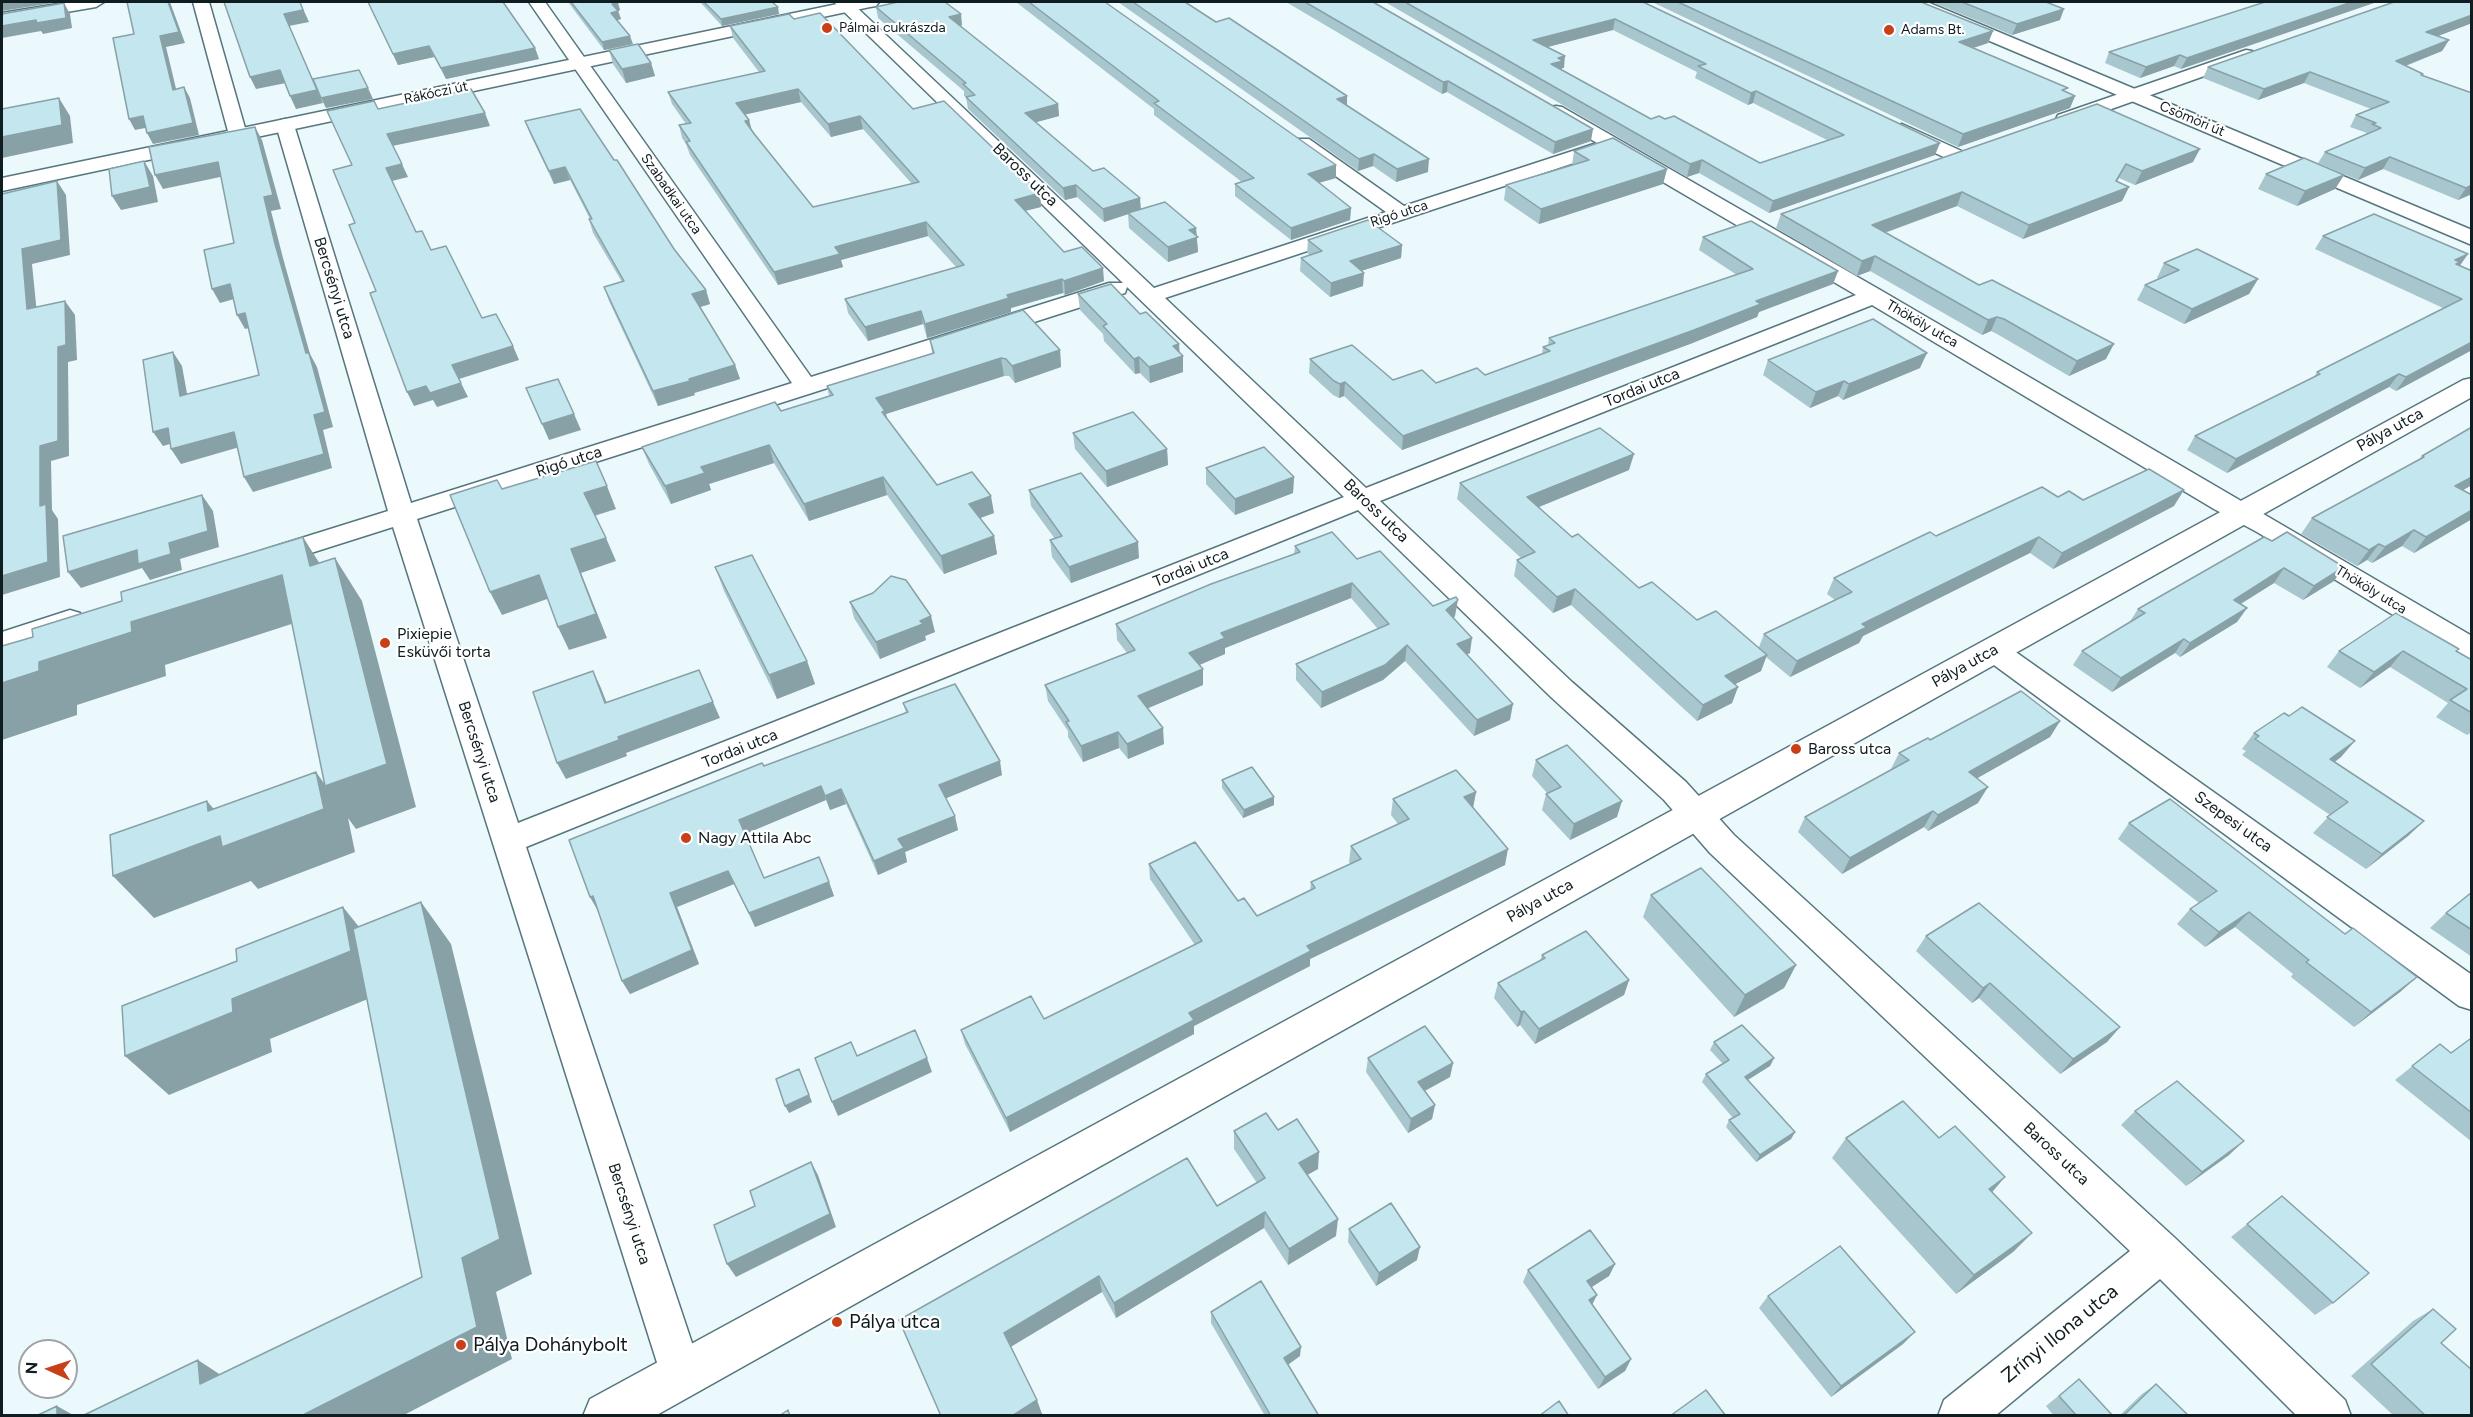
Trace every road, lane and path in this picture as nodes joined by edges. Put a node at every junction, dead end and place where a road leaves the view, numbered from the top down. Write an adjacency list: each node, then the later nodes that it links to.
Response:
1 (96, 2): 7 (street)
2 (201, 2): 16 (street)
3 (537, 2): 9 (street, Szabadkai utca)
4 (870, 2): 6 (street, Rákóczi út)
5 (1913, 2): 10 (street, Csömöri út)
6 (845, 4): 9 (street, Rákóczi út); 26 (street, Baross utca)
7 (2, 18)
8 (2266, 48): 10 (street)
9 (580, 63): 13 (street, Rákóczi út); 29 (street, Szabadkai utca)
10 (2135, 94): 14 (street); 25 (street, Csömöri út)
11 (1541, 102): 17 (street, Thököly utca)
12 (1885, 121): 19 (street)
13 (285, 125): 16 (street, Rákóczi út); 32 (street, Bercsényi utca)
14 (2044, 127)
15 (1286, 131): 22 (street)
16 (238, 135): 21 (street, Rákóczi út)
17 (1613, 143): 22 (street, Rigó utca); 24 (street, Thököly utca)
18 (1980, 150): 19 (street)
19 (1959, 157): 20 (street)
20 (1936, 165)
21 (2, 185)
22 (1401, 213): 26 (street, Rigó utca)
23 (1778, 219): 24 (street)
24 (1755, 227): 27 (street, Thököly utca)
25 (2472, 238)
26 (1143, 289): 29 (street, Rigó utca); 30 (street, Baross utca)
27 (1874, 296): 30 (street, Tordai utca); 31 (street, Thököly utca)
28 (2472, 386): 31 (street, Pálya utca)
29 (806, 387): 32 (street, Rigó utca)
30 (1362, 499): 38 (street, Baross utca); 39 (street, Tordai utca)
31 (2240, 513): 36 (street, Pálya utca); 37 (street, Thököly utca)
32 (402, 515): 33 (street, Rigó utca); 39 (street, Bercsényi utca)
33 (246, 564)
34 (91, 614): 35 (street)
35 (2, 642)
36 (1993, 650): 38 (street, Pálya utca); 40 (street, Szepesi utca)
37 (2472, 650)
38 (1695, 815): 41 (street, Baross utca); 42 (street, Pálya utca)
39 (508, 842): 42 (street, Bercsényi utca)
40 (2472, 995)
41 (2161, 1252): 44 (street, Zrínyi Ilona utca); 45 (street, Baross utca)
42 (681, 1376): 43 (street, Pálya utca)
43 (607, 1416)
44 (1960, 1416)
45 (2329, 1416)

